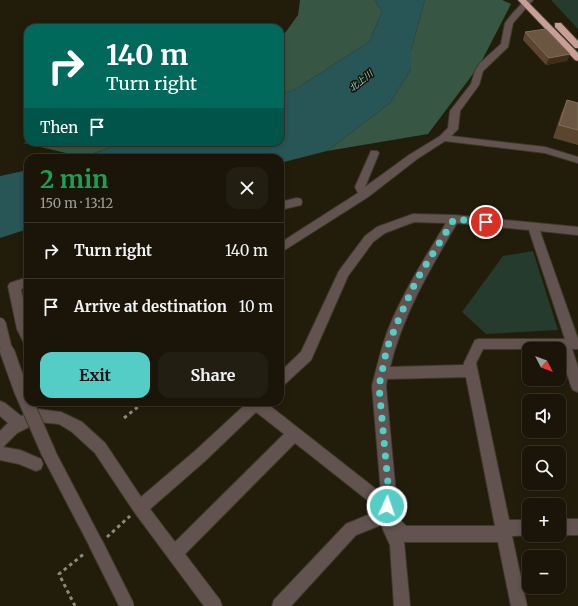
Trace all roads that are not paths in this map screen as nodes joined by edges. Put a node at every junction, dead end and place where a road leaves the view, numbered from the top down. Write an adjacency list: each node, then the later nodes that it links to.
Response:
1 (527, 1): 2 (highway); 3 (highway); 4 (street)
2 (578, 46)
3 (578, 58)
4 (443, 138): 6 (street); 7 (street)
5 (374, 153): 7 (street)
6 (578, 160)
7 (364, 194): 13 (street)
8 (297, 202): 9 (street)
9 (284, 205)
10 (454, 219): 11 (street); 20 (street); 21 (street)
11 (533, 227): 12 (street); 18 (street)
12 (578, 231)
13 (284, 246)
14 (24, 283): 15 (street)
15 (24, 315): 17 (street)
16 (0, 323): 23 (street, bridge)
17 (24, 331)
18 (572, 344): 19 (street); 22 (street)
19 (471, 371): 20 (street); 38 (street)
20 (382, 373): 34 (street)
21 (284, 376)
22 (578, 386)
23 (24, 398)
24 (27, 406): 40 (street, bridge)
25 (252, 406): 33 (street)
26 (261, 406): 29 (street)
27 (0, 407): 28 (street)
28 (20, 424): 30 (street); 33 (street)
29 (294, 434): 34 (street); 39 (street)
30 (0, 441)
31 (0, 452): 32 (street)
32 (36, 464)
33 (140, 508): 39 (street)
34 (385, 516): 38 (street); 42 (street); 43 (street)
35 (566, 527): 36 (street)
36 (578, 527)
37 (522, 529): 38 (street)
38 (504, 531): 44 (street)
39 (174, 554): 41 (street)
40 (127, 606)
41 (214, 606)
42 (280, 606)
43 (402, 606)
44 (519, 606)

